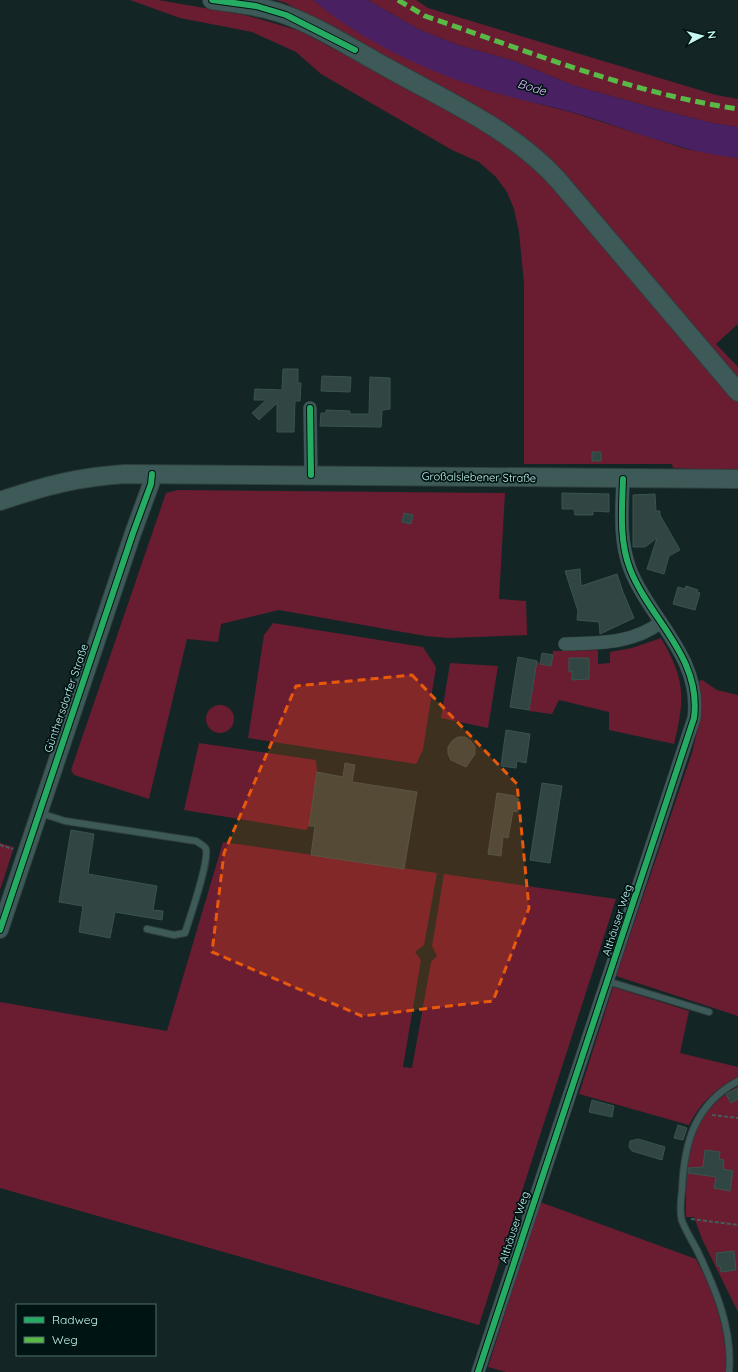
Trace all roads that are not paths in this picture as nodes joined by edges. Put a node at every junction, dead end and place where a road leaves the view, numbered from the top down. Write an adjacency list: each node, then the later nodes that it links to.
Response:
1 (212, 0): 2 (main road)
2 (738, 392)
3 (310, 408): 5 (street)
4 (152, 474): 5 (main road, Großalslebener Straße); 8 (main road, Großalslebener Straße); 11 (street, Günthersdorfer Straße)
5 (310, 475): 6 (main road, Großalslebener Straße)
6 (623, 479): 7 (main road, Großalslebener Straße); 9 (street, Althäuser Weg)
7 (738, 479)
8 (0, 501)
9 (661, 622): 10 (street); 14 (street, Althäuser Weg)
10 (565, 644)
11 (38, 813): 12 (lane); 13 (street, Günthersdorfer Straße)
12 (147, 929)
13 (0, 930)
14 (607, 981): 15 (lane); 17 (street, Althäuser Weg)
15 (709, 1012)
16 (738, 1081): 18 (lane)
17 (478, 1372)
18 (729, 1372)

